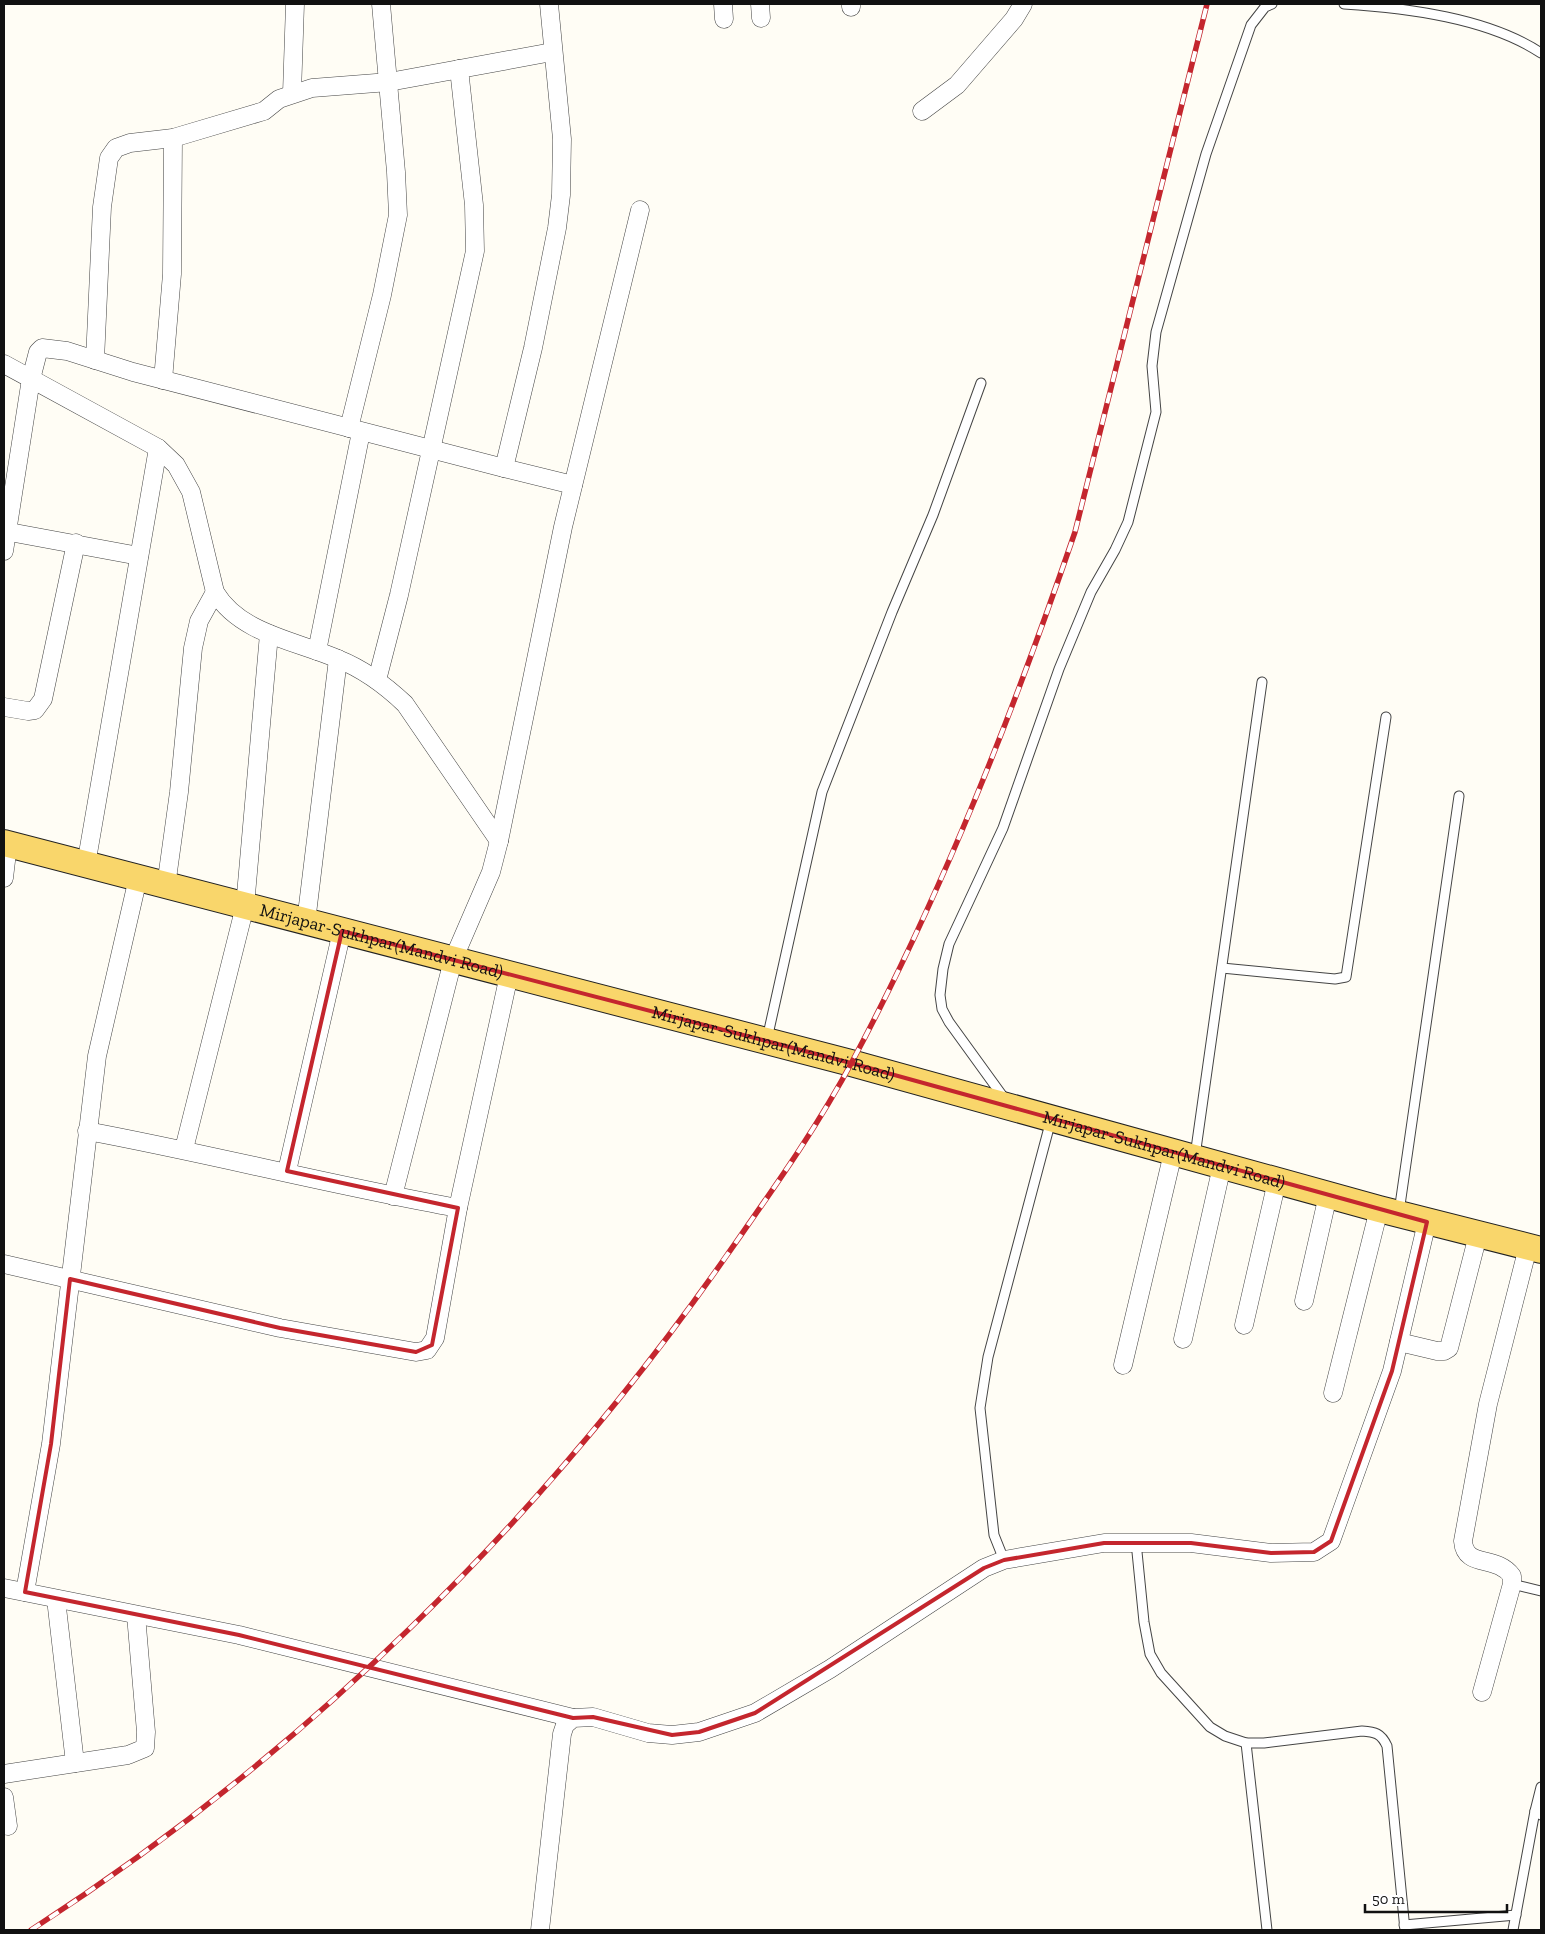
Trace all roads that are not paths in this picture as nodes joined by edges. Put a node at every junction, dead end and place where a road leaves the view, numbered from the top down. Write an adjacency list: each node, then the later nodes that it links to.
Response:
1 (295, 4): 11 (street)
2 (381, 4): 10 (street)
3 (549, 4): 7 (street)
4 (1023, 4): 12 (street)
5 (1272, 4): 51 (lane)
6 (1344, 4): 8 (lane)
7 (552, 52): 9 (street); 23 (street)
8 (1541, 53)
9 (459, 69): 10 (street); 22 (street)
10 (389, 82): 11 (street); 20 (street)
11 (292, 93): 13 (street)
12 (922, 111)
13 (172, 138): 15 (street); 18 (street)
14 (640, 210): 24 (street)
15 (95, 360): 17 (street); 18 (street)
16 (4, 364): 17 (street)
17 (31, 379): 21 (street); 25 (street)
18 (163, 380): 20 (street)
19 (981, 383): 50 (lane)
20 (355, 430): 22 (street); 31 (street)
21 (158, 448): 28 (street); 29 (street)
22 (431, 449): 23 (street); 33 (street)
23 (504, 468): 24 (street)
24 (573, 485): 38 (street)
25 (5, 531): 26 (street); 27 (street)
26 (76, 543): 28 (street); 35 (street)
27 (4, 551)
28 (139, 556): 40 (street)
29 (215, 592): 30 (street); 43 (street)
30 (269, 634): 31 (street); 44 (street)
31 (317, 651): 32 (street)
32 (338, 659): 33 (street); 45 (street)
33 (377, 680): 38 (street)
34 (1262, 682): 48 (lane)
35 (4, 707)
36 (1386, 716): 48 (lane)
37 (1459, 796): 62 (lane)
38 (500, 841): 47 (street)
39 (6, 844): 40 (main road, Mirjapar-Sukhpar(Mandvi Road)); 41 (street)
40 (86, 865): 42 (main road, Mirjapar-Sukhpar(Mandvi Road))
41 (4, 878)
42 (138, 878): 43 (main road, Mirjapar-Sukhpar(Mandvi Road)); 53 (street)
43 (166, 886): 44 (main road, Mirjapar-Sukhpar(Mandvi Road))
44 (245, 906): 45 (main road, Mirjapar-Sukhpar(Mandvi Road)); 54 (street)
45 (306, 922): 46 (main road, Mirjapar-Sukhpar(Mandvi Road))
46 (342, 931): 47 (main road, Mirjapar-Sukhpar(Mandvi Road)); 57 (street)
47 (453, 960): 49 (main road, Mirjapar-Sukhpar(Mandvi Road)); 60 (street)
48 (1222, 968): 55 (lane)
49 (509, 975): 50 (main road, Mirjapar-Sukhpar(Mandvi Road)); 61 (street)
50 (767, 1042): 51 (main road, Mirjapar-Sukhpar(Mandvi Road))
51 (1012, 1108): 52 (main road, Mirjapar-Sukhpar(Mandvi Road))
52 (1052, 1120): 55 (main road, Mirjapar-Sukhpar(Mandvi Road)); 75 (lane)
53 (87, 1131): 54 (street); 67 (street)
54 (184, 1149): 57 (street)
55 (1184, 1156): 56 (main road, Mirjapar-Sukhpar(Mandvi Road)); 72 (street)
56 (1222, 1166): 58 (main road, Mirjapar-Sukhpar(Mandvi Road)); 70 (street)
57 (287, 1171): 60 (street)
58 (1277, 1181): 59 (main road, Mirjapar-Sukhpar(Mandvi Road)); 69 (street)
59 (1328, 1195): 62 (main road, Mirjapar-Sukhpar(Mandvi Road)); 68 (street)
60 (393, 1196): 61 (street)
61 (458, 1208): 67 (street)
62 (1388, 1212): 63 (main road, Mirjapar-Sukhpar(Mandvi Road)); 73 (street)
63 (1427, 1222): 64 (main road, Mirjapar-Sukhpar(Mandvi Road)); 71 (street)
64 (1478, 1235): 65 (main road, Mirjapar-Sukhpar(Mandvi Road)); 71 (street)
65 (1535, 1249): 76 (street)
66 (4, 1264): 67 (street)
67 (70, 1279): 79 (street)
68 (1304, 1301)
69 (1244, 1325)
70 (1183, 1339)
71 (1399, 1342): 74 (street)
72 (1123, 1365)
73 (1333, 1393)
74 (1136, 1542): 75 (street); 84 (lane)
75 (1004, 1560): 83 (street)
76 (1512, 1584): 78 (lane); 82 (street)
77 (4, 1588): 79 (street)
78 (1541, 1591)
79 (25, 1592): 80 (street)
80 (56, 1599): 81 (street); 85 (street)
81 (136, 1616): 83 (street); 85 (street)
82 (1482, 1692)
83 (573, 1718): 93 (street)
84 (1246, 1743): 92 (lane); 94 (lane)
85 (75, 1763): 86 (street)
86 (4, 1774)
87 (1541, 1787): 89 (lane)
88 (4, 1797): 90 (street)
89 (1538, 1813): 91 (lane)
90 (8, 1826)
91 (1516, 1915): 92 (lane); 95 (lane)
92 (1404, 1928)
93 (540, 1930)
94 (1267, 1930)
95 (1513, 1930)

